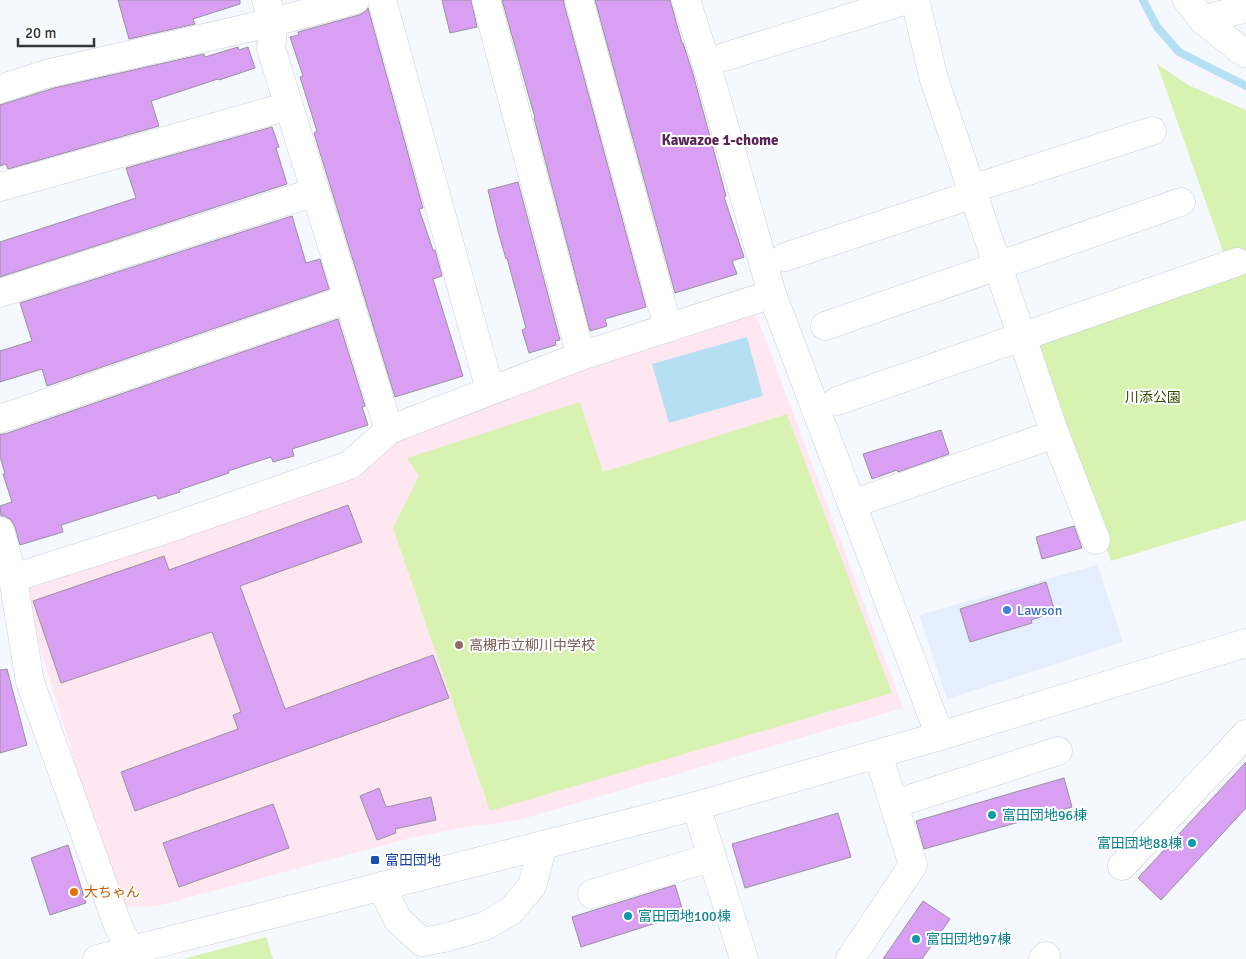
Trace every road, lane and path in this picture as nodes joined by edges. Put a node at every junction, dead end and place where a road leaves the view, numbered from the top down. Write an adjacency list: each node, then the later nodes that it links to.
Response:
1 (355, 0): 10 (street)
2 (382, 0): 30 (street)
3 (486, 0): 29 (street)
4 (579, 0): 27 (street)
5 (686, 0): 24 (street)
6 (907, 0): 12 (street)
7 (915, 0): 18 (street)
8 (1246, 8): 9 (street)
9 (1195, 10): 11 (street)
10 (270, 11): 13 (street); 14 (street)
11 (1246, 53)
12 (724, 56)
13 (0, 89)
14 (289, 106): 16 (street); 17 (street)
15 (1152, 131): 18 (street)
16 (0, 187)
17 (315, 192): 23 (street); 25 (street)
18 (972, 192): 20 (street); 22 (street)
19 (1181, 202): 22 (street)
20 (784, 257)
21 (1237, 262): 28 (street)
22 (998, 266): 26 (street); 28 (street)
23 (0, 293)
24 (772, 294): 27 (street); 35 (street)
25 (348, 299): 32 (street); 33 (street)
26 (825, 326)
27 (668, 328): 29 (street)
28 (1022, 337): 31 (street); 34 (street)
29 (581, 356): 30 (street)
30 (490, 390): 33 (street)
31 (837, 401)
32 (0, 419)
33 (389, 430): 38 (street)
34 (1055, 434): 35 (street); 37 (street)
35 (852, 504): 41 (street)
36 (0, 531): 38 (street)
37 (1096, 540)
38 (13, 578): 51 (street)
39 (1246, 643): 41 (street)
40 (1246, 734): 48 (street)
41 (940, 736): 43 (street)
42 (1058, 751): 44 (street)
43 (878, 754): 44 (street); 45 (street)
44 (894, 804): 54 (street)
45 (696, 806): 46 (street); 47 (street)
46 (542, 845): 49 (street); 49 (street)
47 (712, 857): 50 (street); 53 (street)
48 (1122, 866)
49 (381, 886): 51 (street)
50 (592, 894)
51 (130, 950): 52 (street)
52 (100, 959)
53 (744, 959)
54 (850, 959)

